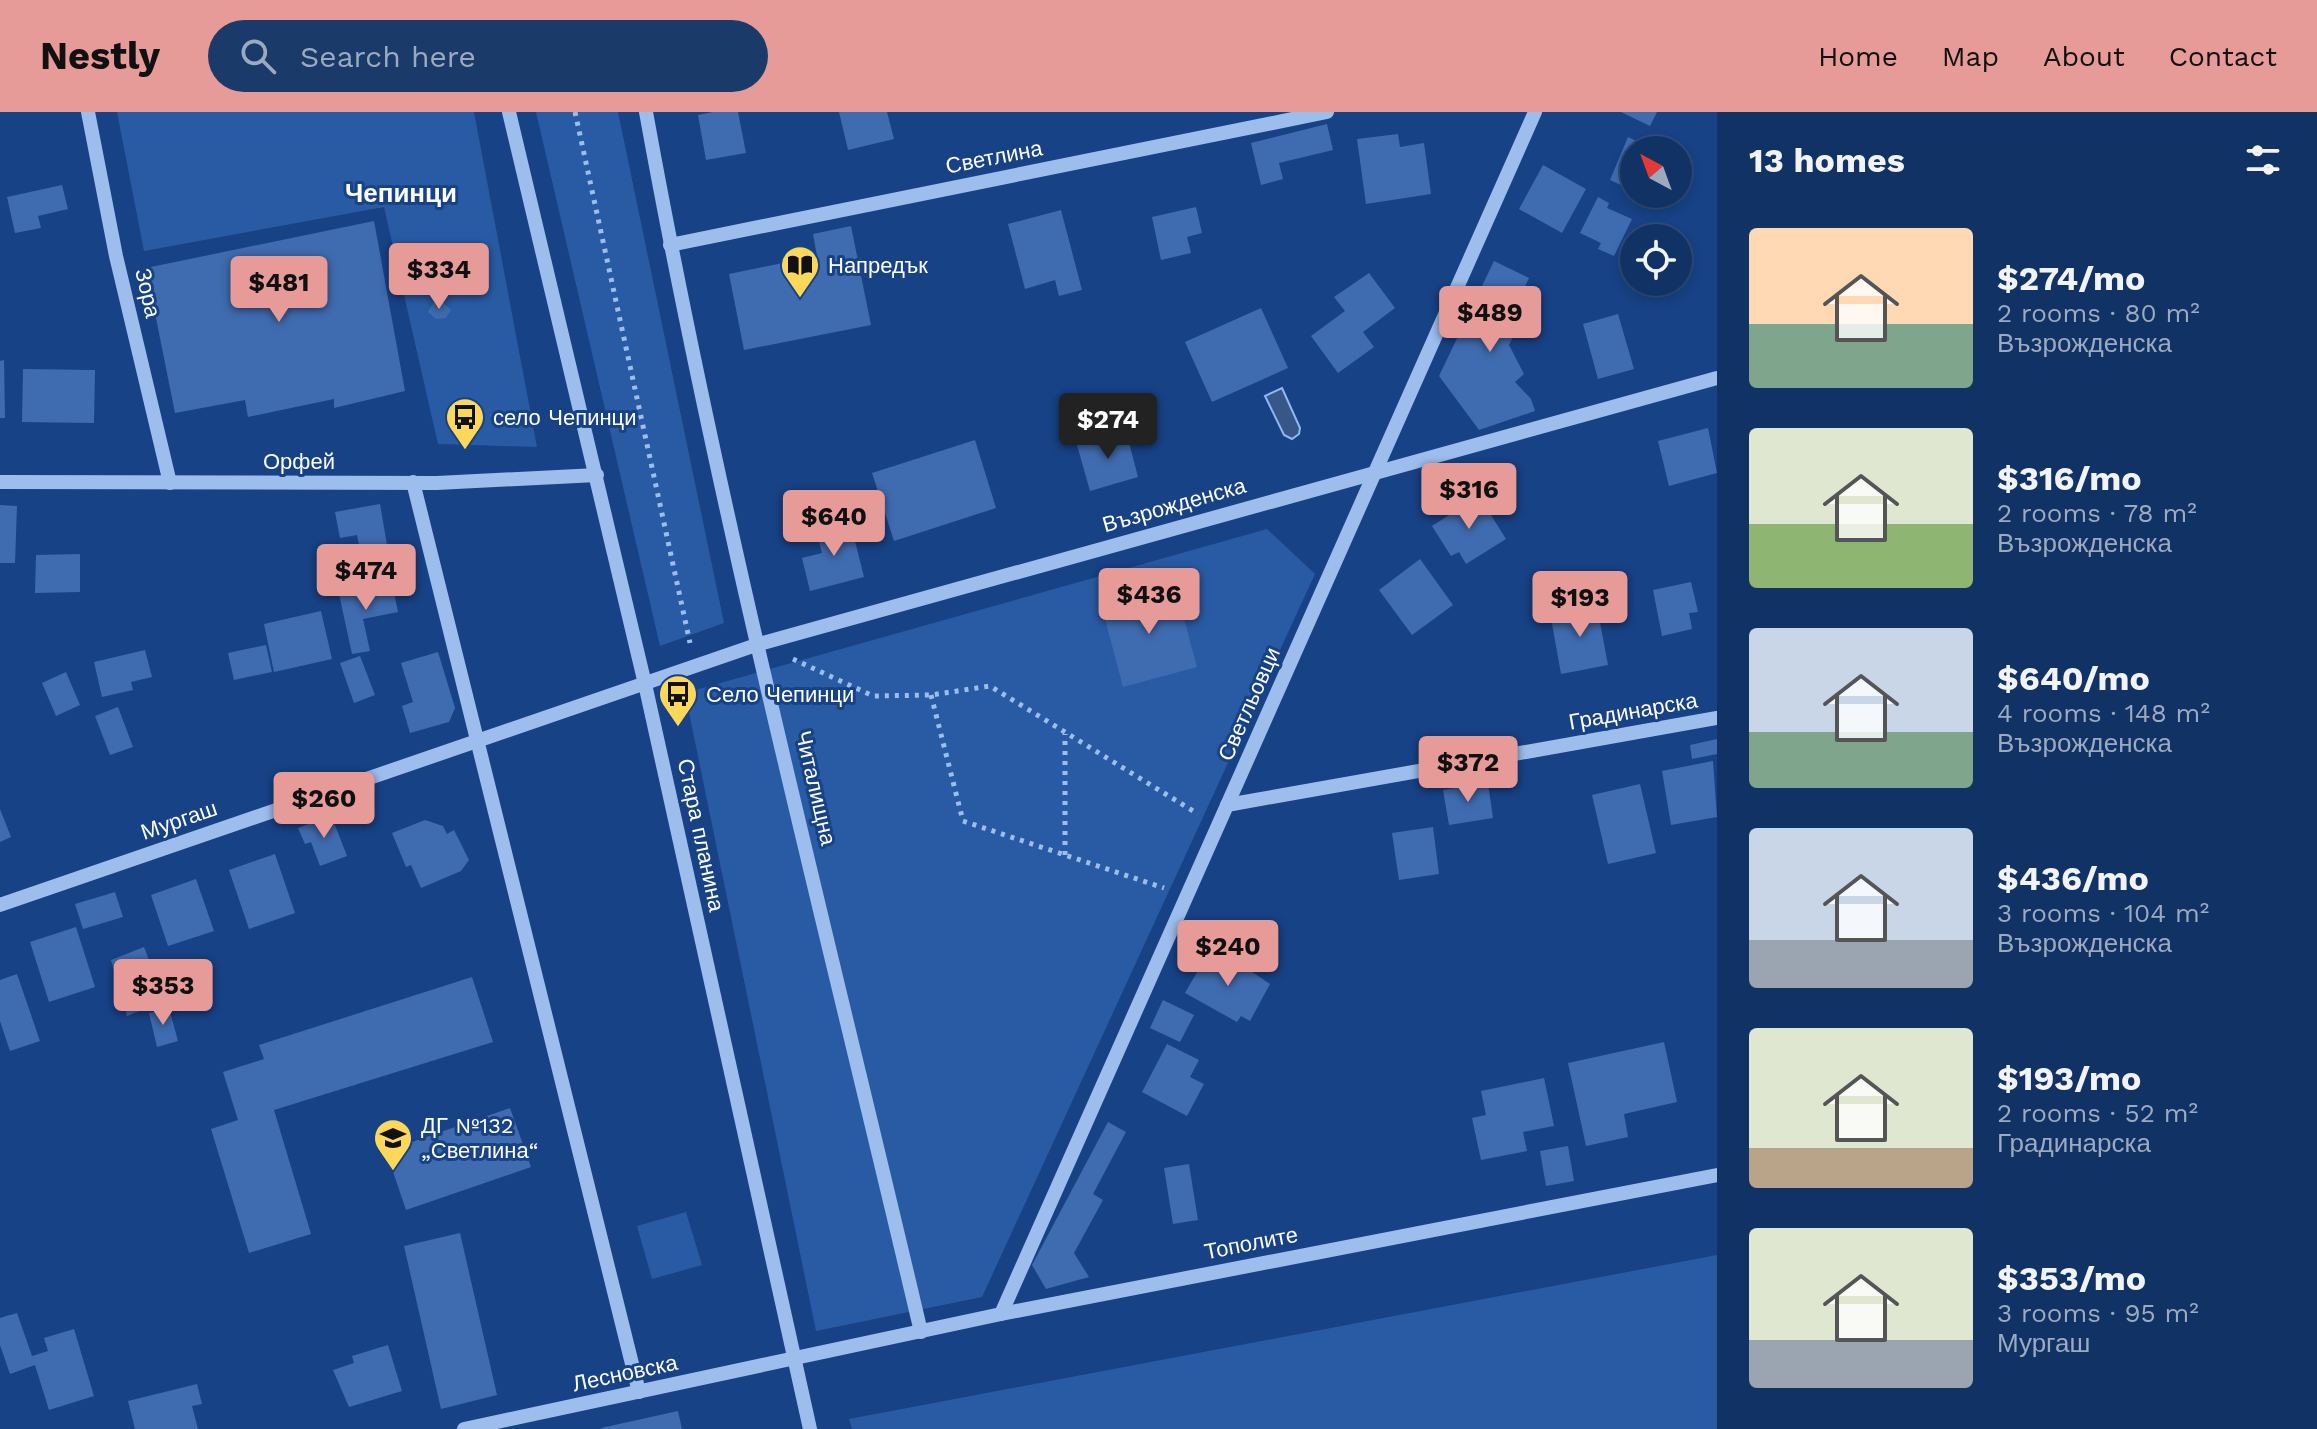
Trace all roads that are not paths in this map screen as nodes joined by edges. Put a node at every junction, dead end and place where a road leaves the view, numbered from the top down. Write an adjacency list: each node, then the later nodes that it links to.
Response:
1 (88, 112): 12 (street, Зора)
2 (509, 112): 9 (street, Стара планина)
3 (646, 112): 6 (street, Читалищна)
4 (1327, 112): 6 (street, Светлина)
5 (1535, 112): 8 (street, Светльовци)
6 (670, 245): 13 (street, Читалищна)
7 (1717, 378): 8 (street, Възрожденска)
8 (1379, 471): 13 (street, Възрожденска); 17 (street, Светльовци)
9 (597, 475): 11 (street, Орфей); 14 (street, Стара планина)
10 (0, 482): 12 (street, Орфей)
11 (413, 482): 12 (street, Орфей); 16 (street)
12 (170, 483)
13 (759, 644): 14 (street, Възрожденска); 21 (street, Читалищна)
14 (645, 684): 16 (street, Мургаш); 22 (street, Стара планина)
15 (1717, 718): 17 (street, Градинарска)
16 (476, 741): 18 (street, Мургаш); 23 (street)
17 (1227, 805): 20 (street, Светльовци)
18 (0, 905)
19 (1717, 1175): 20 (street, Тополите)
20 (1001, 1314): 21 (street, Тополите)
21 (921, 1332): 22 (street, Тополите)
22 (794, 1360): 23 (street, Лесновска); 25 (street, Стара планина)
23 (639, 1392): 24 (street, Лесновска)
24 (464, 1429)
25 (810, 1429)

